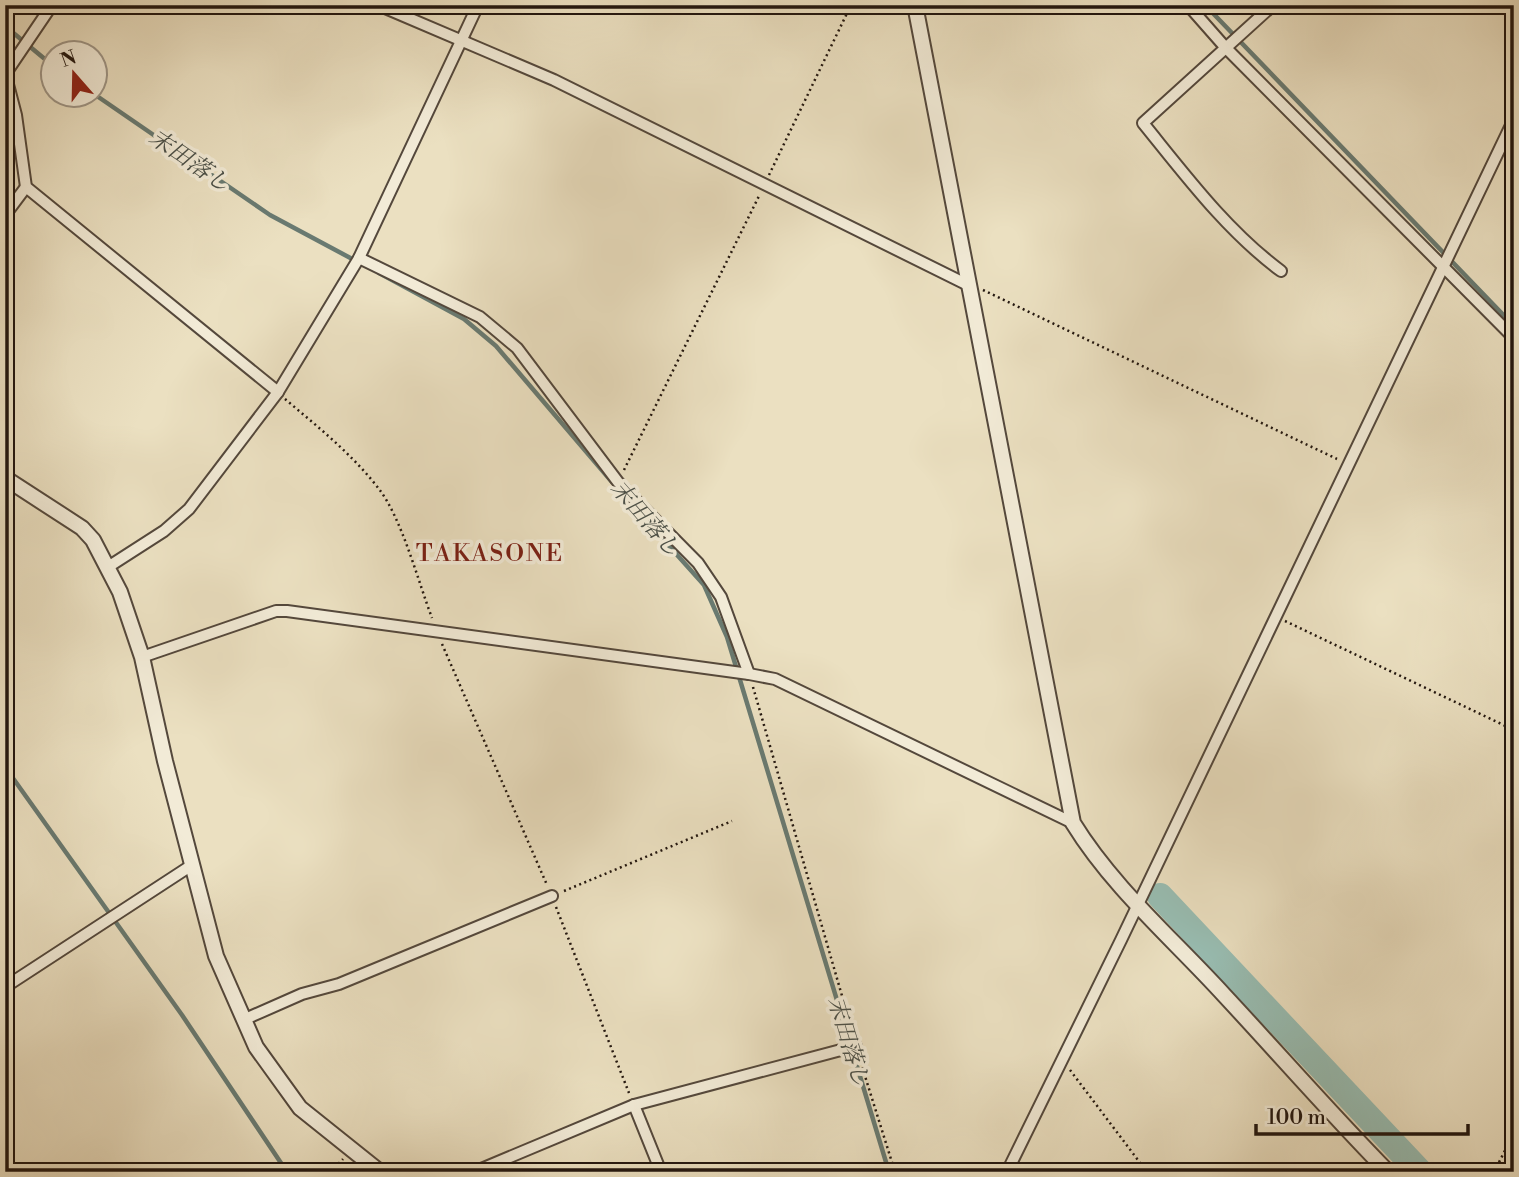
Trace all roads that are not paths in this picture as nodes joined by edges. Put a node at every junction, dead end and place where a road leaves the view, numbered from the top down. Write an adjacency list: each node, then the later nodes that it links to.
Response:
1 (52, 5): 9 (street)
2 (378, 5): 7 (street)
3 (478, 5): 7 (street)
4 (915, 5): 16 (street)
5 (1188, 5): 8 (street)
6 (1273, 5): 8 (street)
7 (461, 40): 13 (street); 16 (street)
8 (1228, 44): 14 (street); 15 (street)
9 (6, 73): 11 (street)
10 (1514, 119): 14 (street)
11 (26, 187): 12 (street); 18 (street)
12 (5, 215)
13 (359, 258): 18 (street); 22 (street)
14 (1443, 267): 17 (street); 26 (street)
15 (1282, 271)
16 (970, 286): 23 (street)
17 (1514, 338)
18 (278, 392): 20 (street)
19 (5, 478): 20 (street)
20 (108, 567): 21 (street)
21 (142, 657): 22 (street); 24 (street)
22 (749, 674): 23 (street)
23 (1073, 823): 26 (street)
24 (192, 865): 27 (street); 28 (street)
25 (552, 896): 28 (street)
26 (1136, 904): 34 (street); 35 (street)
27 (5, 987)
28 (243, 1020): 31 (street)
29 (856, 1046): 30 (street)
30 (634, 1105): 32 (street); 33 (street)
31 (380, 1172)
32 (474, 1172)
33 (661, 1172)
34 (1007, 1172)
35 (1388, 1172)

